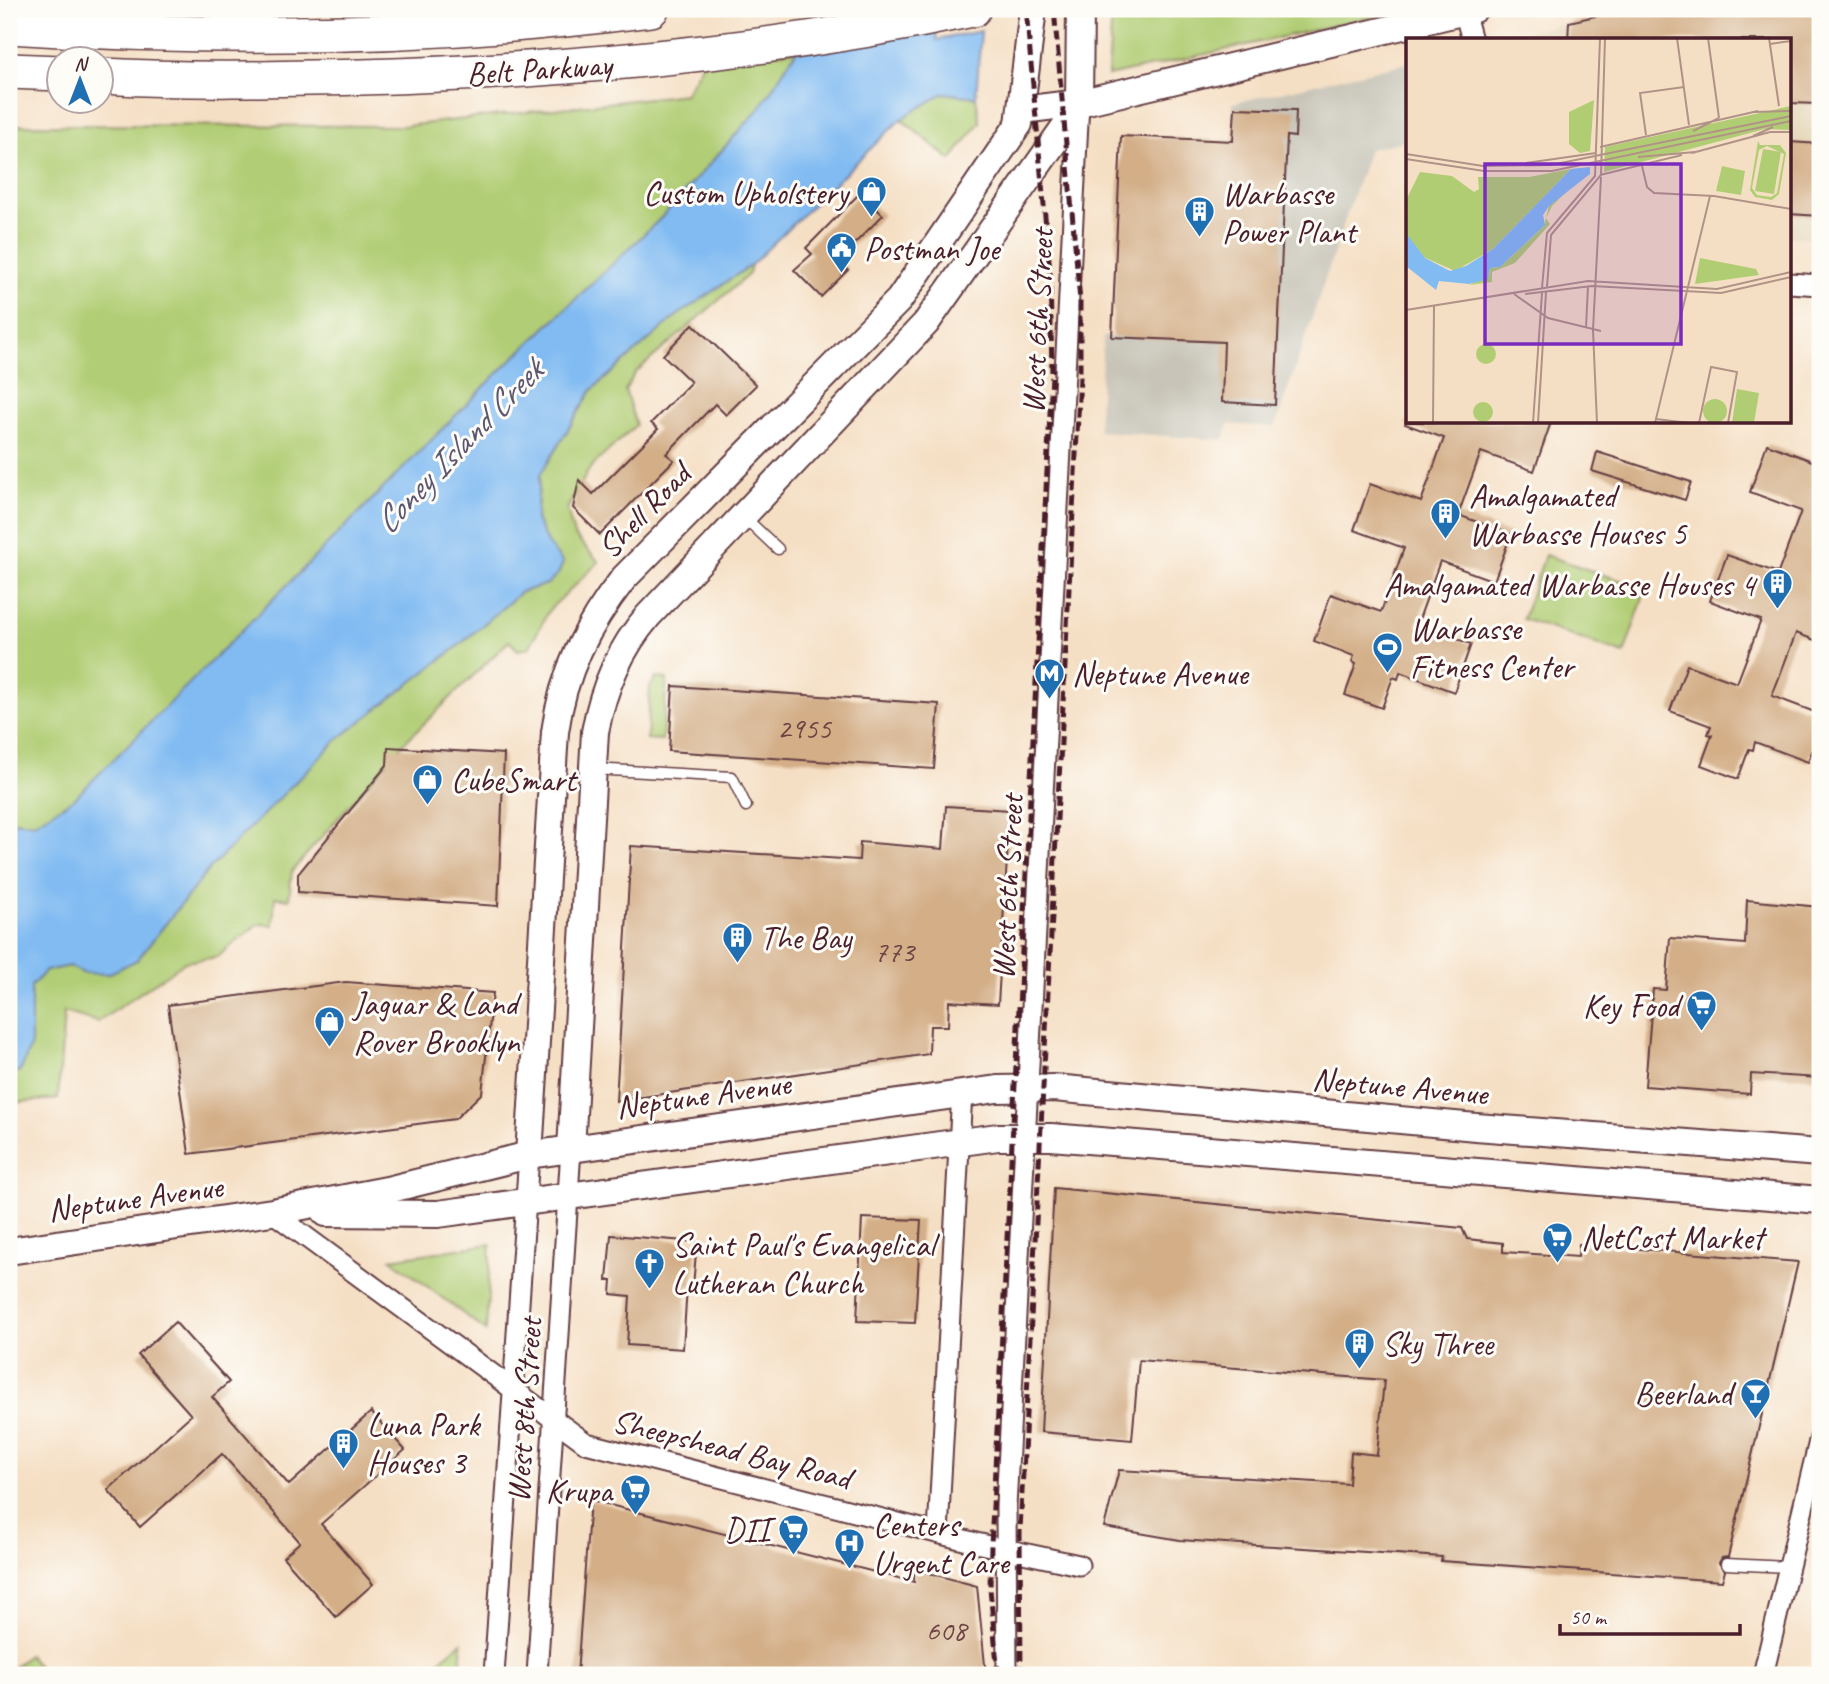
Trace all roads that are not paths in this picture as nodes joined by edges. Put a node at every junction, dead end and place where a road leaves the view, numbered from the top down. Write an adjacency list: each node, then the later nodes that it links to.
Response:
1 (651, 9): 6 (highway, Belt Parkway)
2 (973, 9): 10 (highway, Belt Parkway)
3 (1033, 9): 12 (main road, Shell Road)
4 (1080, 9): 11 (main road)
5 (1469, 10): 7 (street); 11 (main road)
6 (9, 26)
7 (1472, 38)
8 (9, 71): 9 (highway)
9 (46, 73)
10 (116, 77)
11 (1079, 103): 12 (main road); 15 (main road); 19 (street, West 6th Street)
12 (1022, 110): 25 (main road, Shell Road)
13 (1790, 283): 14 (street)
14 (1820, 285)
15 (743, 516): 16 (lane); 17 (main road)
16 (778, 550)
17 (592, 769): 18 (lane); 23 (main road)
18 (746, 806)
19 (1026, 1088): 20 (main road, Neptune Avenue); 21 (street, West 6th Street); 24 (main road, Neptune Avenue)
20 (962, 1092): 22 (street); 23 (main road, Neptune Avenue)
21 (1024, 1138): 22 (main road, Neptune Avenue); 28 (main road, Neptune Avenue); 35 (street, West 6th Street)
22 (959, 1141): 26 (main road, Neptune Avenue); 34 (street)
23 (571, 1149): 25 (main road, Neptune Avenue); 26 (street, West 8th Street)
24 (1820, 1153)
25 (529, 1155): 27 (street, West 8th Street); 29 (main road, Neptune Avenue)
26 (568, 1195): 27 (main road, Neptune Avenue); 32 (street, West 8th Street)
27 (526, 1200): 29 (main road, Neptune Avenue); 31 (street, West 8th Street)
28 (1820, 1200)
29 (272, 1212): 30 (main road, Neptune Avenue); 31 (street, Sheepshead Bay Road)
30 (9, 1251)
31 (514, 1389): 32 (street, Sheepshead Bay Road); 39 (street, West 8th Street)
32 (554, 1419): 34 (street, Sheepshead Bay Road); 40 (street, West 8th Street)
33 (1820, 1437): 38 (street)
34 (938, 1533): 35 (street, Sheepshead Bay Road)
35 (1004, 1549): 36 (street, Sheepshead Bay Road); 41 (street, West 6th Street)
36 (1079, 1564)
37 (1727, 1564): 38 (lane)
38 (1789, 1567): 42 (street)
39 (494, 1675)
40 (537, 1675)
41 (1007, 1675)
42 (1763, 1675)

